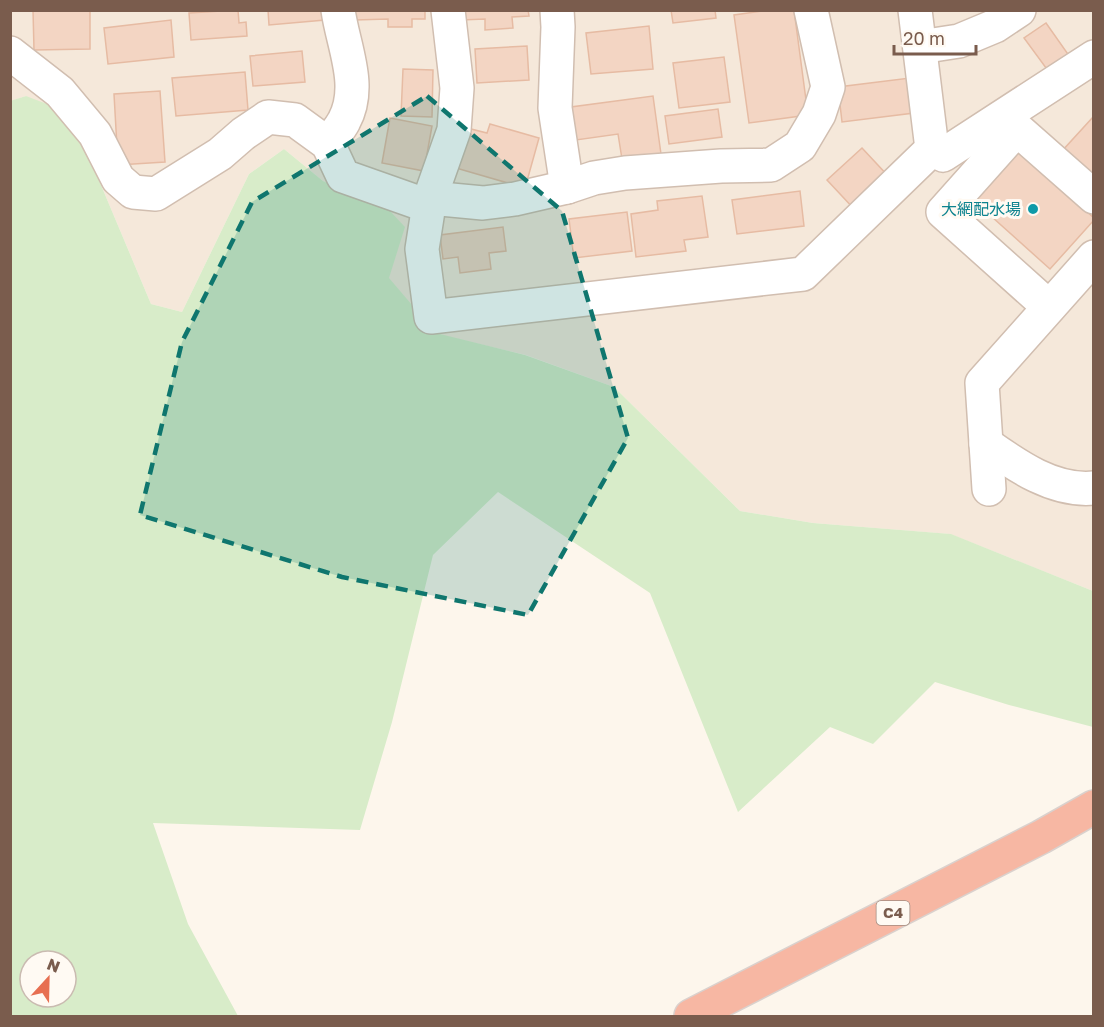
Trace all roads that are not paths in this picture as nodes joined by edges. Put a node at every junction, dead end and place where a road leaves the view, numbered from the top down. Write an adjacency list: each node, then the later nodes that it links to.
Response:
1 (338, 10): 10 (street)
2 (448, 10): 15 (street)
3 (557, 10): 13 (street)
4 (811, 10): 13 (street)
5 (915, 10): 7 (street)
6 (1018, 10): 7 (street)
7 (920, 47): 11 (street)
8 (10, 53): 10 (street)
9 (1094, 57): 11 (street)
10 (328, 144): 15 (street)
11 (933, 149): 12 (street); 15 (street)
12 (967, 184): 14 (street); 17 (street)
13 (567, 187): 15 (street)
14 (1094, 197)
15 (429, 202)
16 (1094, 257): 17 (street)
17 (1049, 307): 18 (street)
18 (986, 444): 19 (street); 20 (street)
19 (1094, 488)
20 (989, 489)
21 (1094, 807): 22 (highway, C4)
22 (691, 1017)

